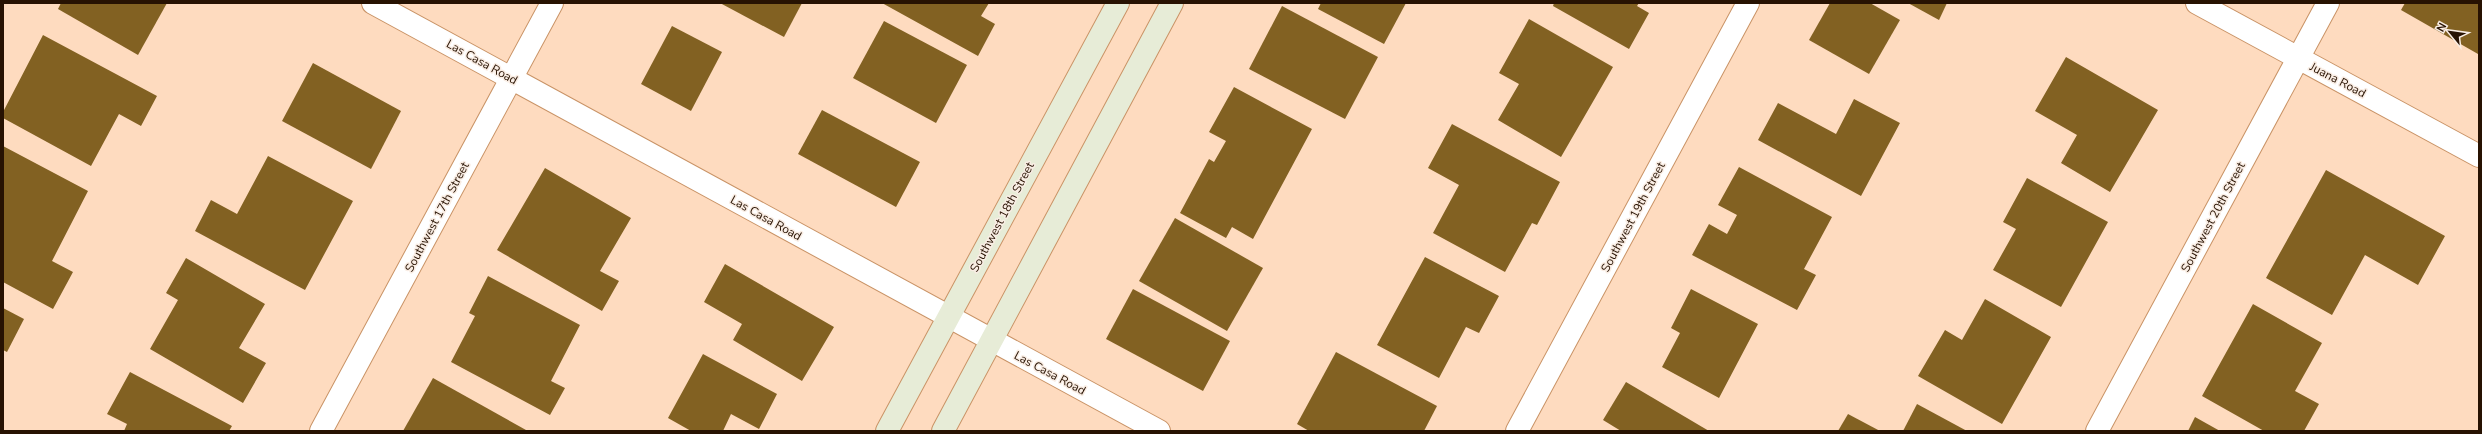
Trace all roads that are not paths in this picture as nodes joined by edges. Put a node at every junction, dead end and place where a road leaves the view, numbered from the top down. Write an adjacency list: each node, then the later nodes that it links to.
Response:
1 (373, 3): 9 (street, Las Casa Road)
2 (552, 3): 9 (street, Southwest 17th Street)
3 (1118, 3): 11 (main road, Southwest 18th Street)
4 (1172, 3): 12 (main road)
5 (1748, 3): 17 (street, Southwest 19th Street)
6 (2197, 3): 8 (street, Juana Road)
7 (2328, 3): 8 (street, Southwest 20th Street)
8 (2298, 58): 10 (street, Juana Road); 18 (street, Southwest 20th Street)
9 (512, 78): 11 (street, Las Casa Road); 13 (street, Southwest 17th Street)
10 (2479, 156)
11 (948, 318): 12 (street, Las Casa Road); 14 (main road, Southwest 18th Street)
12 (991, 341): 15 (main road); 16 (street, Las Casa Road)
13 (321, 431)
14 (887, 431)
15 (943, 431)
16 (1159, 431)
17 (1517, 431)
18 (2097, 431)

